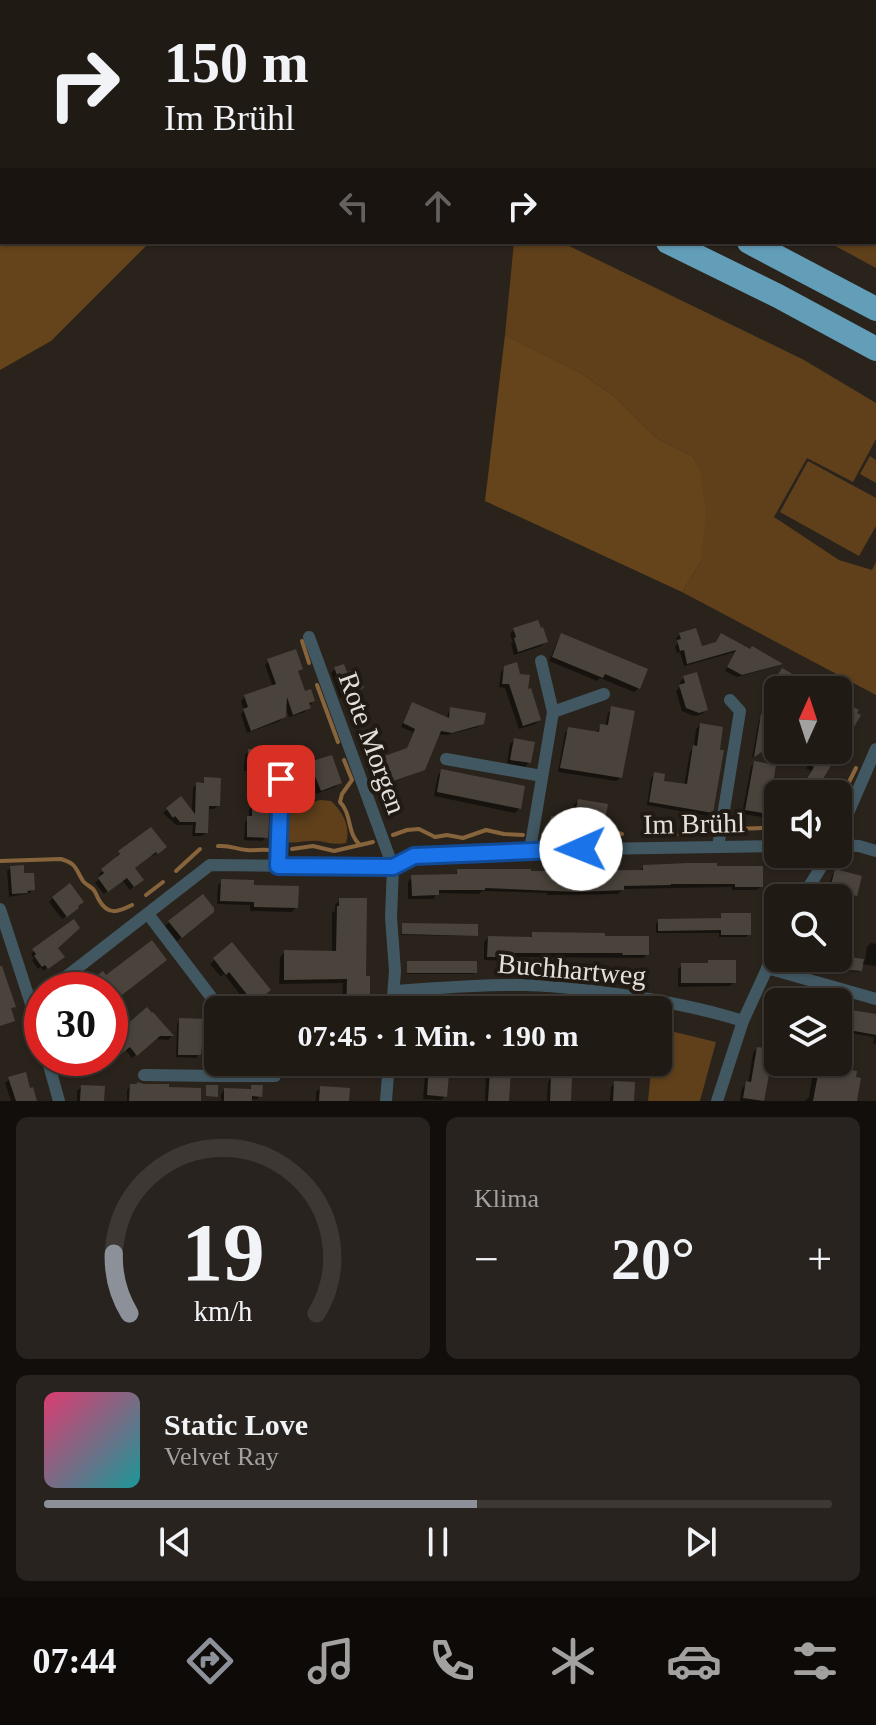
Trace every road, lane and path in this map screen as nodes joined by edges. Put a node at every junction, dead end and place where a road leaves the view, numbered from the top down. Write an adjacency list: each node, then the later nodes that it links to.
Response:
1 (672, 244): 4 (highway)
2 (753, 244): 3 (highway)
3 (876, 309)
4 (876, 349)
5 (309, 637): 21 (street, Rote Morgen)
6 (541, 661): 9 (street)
7 (604, 694): 9 (street)
8 (730, 700): 17 (street)
9 (553, 712): 12 (street)
10 (876, 749): 14 (street)
11 (446, 759): 12 (street)
12 (542, 776): 18 (street)
13 (281, 779): 20 (street)
14 (852, 804)
15 (764, 846): 17 (street, Im Brühl)
16 (852, 846): 19 (street)
17 (718, 847): 18 (street, Im Brühl)
18 (530, 850): 21 (street, Im Brühl)
19 (876, 851)
20 (278, 866): 21 (street, Im Brühl); 23 (street, Im Brühl)
21 (393, 867): 30 (street, Rote Morgen)
22 (0, 909): 24 (street)
23 (148, 914): 26 (street, Im Brühl); 31 (street)
24 (15, 956): 25 (street); 29 (street)
25 (0, 957)
26 (72, 972)
27 (765, 972): 34 (street)
28 (781, 972): 33 (street)
29 (24, 983)
30 (394, 991): 32 (street, Rote Morgen); 34 (street, Buchhartweg)
31 (210, 996)
32 (393, 996)
33 (876, 999)
34 (743, 1021): 41 (street)
35 (204, 1070): 36 (street)
36 (144, 1075)
37 (52, 1076): 39 (street)
38 (388, 1076): 40 (street)
39 (59, 1101)
40 (386, 1101)
41 (717, 1101)

